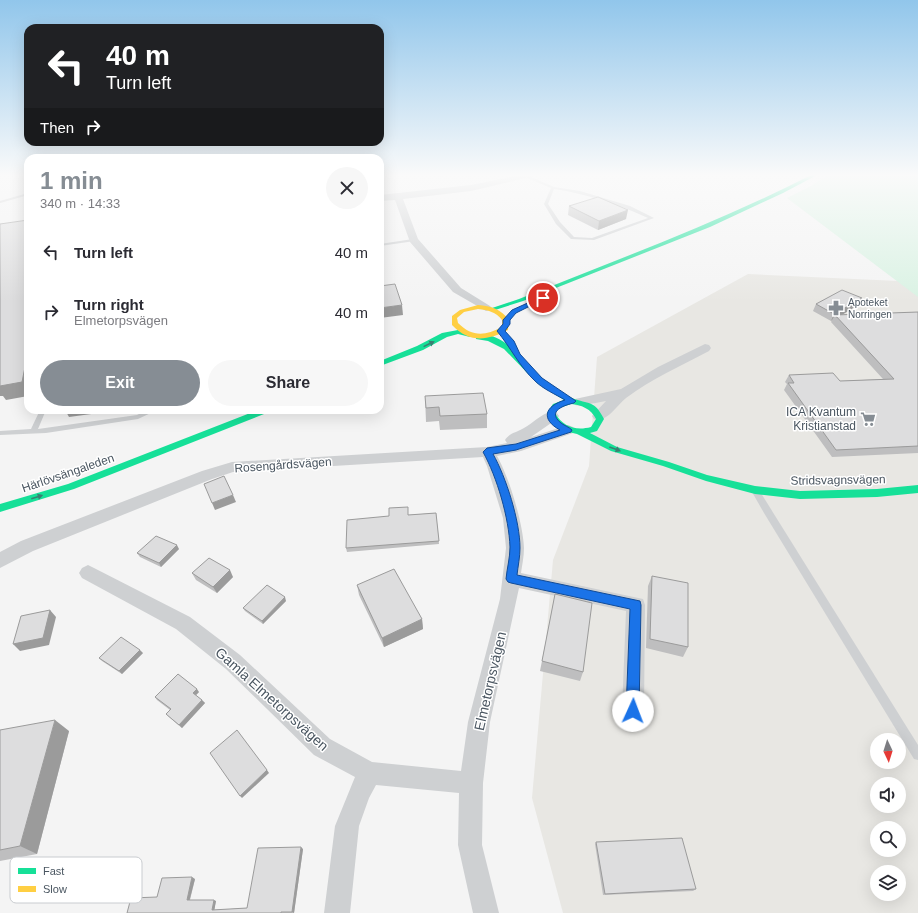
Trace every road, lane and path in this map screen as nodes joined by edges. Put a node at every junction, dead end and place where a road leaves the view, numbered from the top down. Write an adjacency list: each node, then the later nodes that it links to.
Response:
1 (405, 217): 5 (street)
2 (554, 217): 3 (lane)
3 (649, 217)
4 (727, 217): 7 (main road)
5 (413, 240): 6 (lane); 8 (street)
6 (384, 244)
7 (626, 259): 9 (main road); 11 (main road)
8 (457, 290): 9 (street); 10 (street)
9 (489, 308): 10 (main road); 11 (main road)
10 (462, 310): 12 (main road)
11 (506, 320): 13 (main road)
12 (446, 323): 14 (main road); 16 (main road)
13 (501, 331): 14 (main road); 17 (main road)
14 (473, 336): 17 (main road); 18 (main road, one-way to 14)
15 (705, 348): 20 (street)
16 (384, 355)
17 (516, 355): 19 (main road)
18 (384, 362)
19 (539, 380): 21 (main road); 22 (main road)
20 (623, 392): 21 (street); 26 (street)
21 (576, 401): 22 (main road); 26 (main road)
22 (552, 413): 28 (main road, Stridsvagnsvägen); 31 (street, Rosengårdsvägen)
23 (40, 414): 27 (lane)
24 (144, 414): 27 (lane)
25 (256, 414): 32 (main road, Härlövsängaleden)
26 (601, 421): 28 (main road)
27 (34, 431): 29 (lane)
28 (574, 431): 31 (street, Rosengårdsvägen); 33 (main road, Stridsvagnsvägen, one-way to 33)
29 (0, 433)
30 (632, 445): 33 (main road, Stridsvagnsvägen)
31 (487, 452): 38 (street, Rosengårdsvägen); 40 (street, Elmetorpsvägen)
32 (144, 459): 36 (main road, Härlövsängaleden); 37 (main road, Härlövsängaleden, one-way to 32)
33 (666, 464): 35 (main road, Stridsvagnsvägen)
34 (918, 489): 35 (main road, Stridsvagnsvägen)
35 (755, 490): 42 (lane)
36 (13, 494)
37 (0, 508)
38 (0, 561)
39 (88, 573): 43 (street, Gamla Elmetorpsvägen)
40 (511, 579): 41 (street); 44 (street, Elmetorpsvägen)
41 (633, 711)
42 (918, 755)
43 (370, 773): 44 (street, Gamla Elmetorpsvägen); 45 (street)
44 (471, 783): 46 (street, Elmetorpsvägen)
45 (337, 913)
46 (486, 913)

